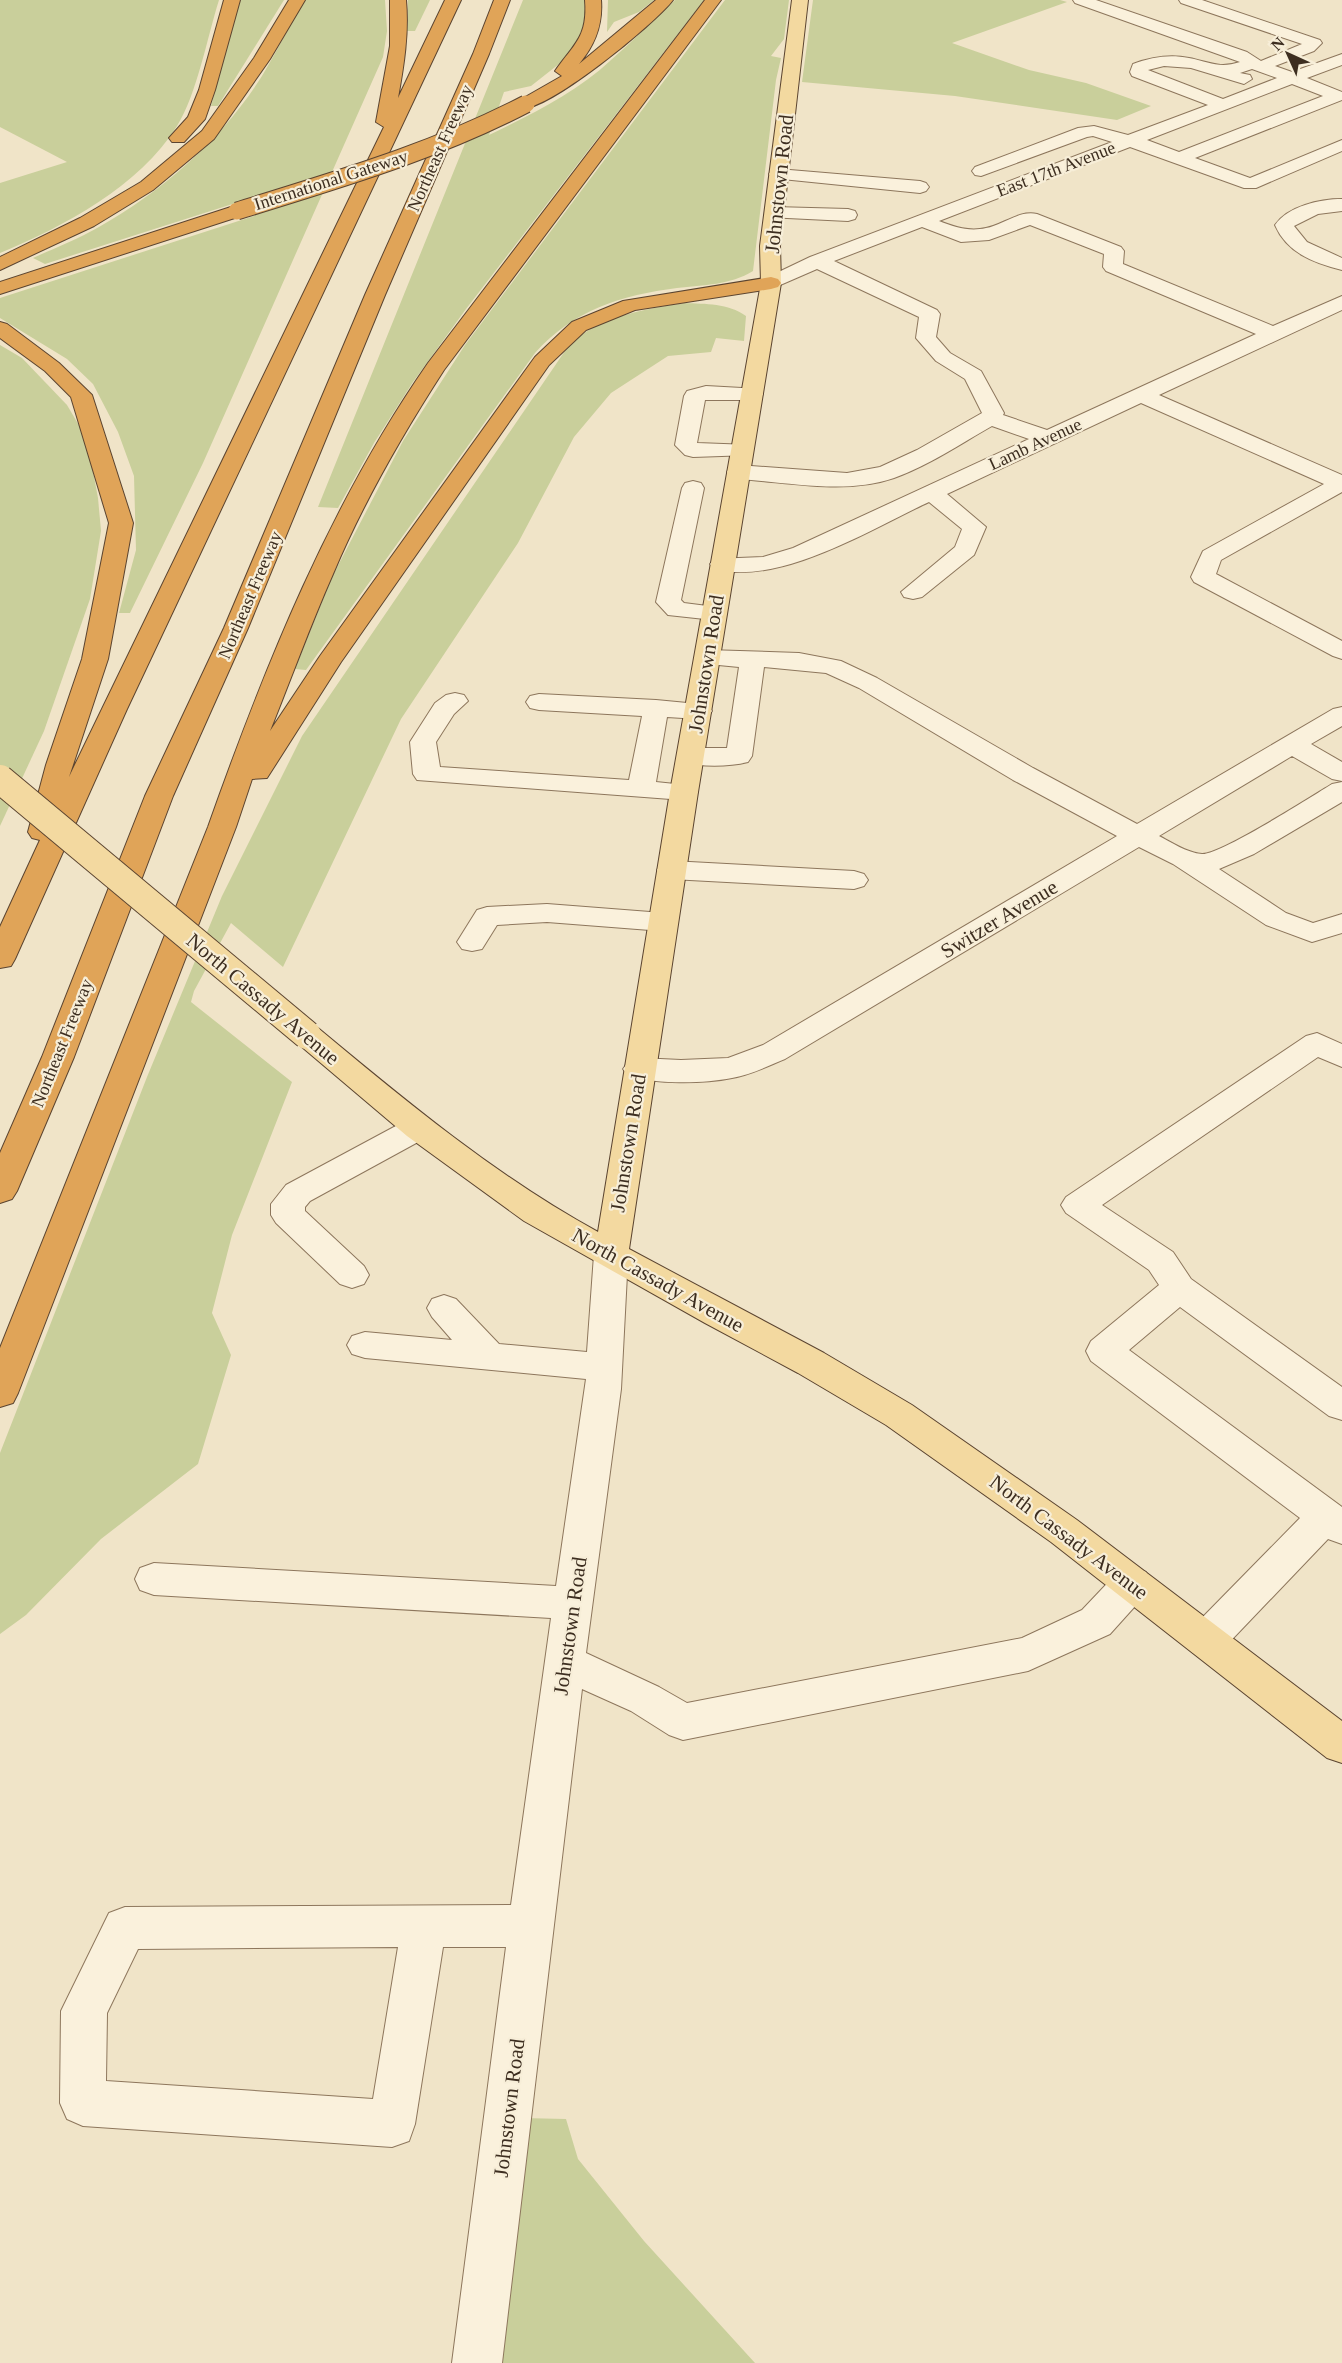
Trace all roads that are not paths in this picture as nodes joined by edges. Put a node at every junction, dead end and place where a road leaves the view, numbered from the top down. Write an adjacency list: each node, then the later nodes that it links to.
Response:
1 (232, 0): 35 (highway)
2 (297, 0): 35 (highway)
3 (398, 0): 24 (highway)
4 (453, 0): 24 (highway)
5 (502, 0): 84 (highway, Northeast Freeway)
6 (593, 0): 20 (highway)
7 (665, 0): 20 (highway, International Gateway)
8 (713, 0): 71 (highway)
9 (800, 0): 28 (main road, Johnstown Road)
10 (1080, 0): 14 (street)
11 (1187, 0): 13 (street)
12 (1278, 11): 13 (street)
13 (1251, 21): 14 (street)
14 (1256, 64): 16 (street); 17 (street)
15 (1338, 64): 17 (street, East 17th Avenue)
16 (1223, 73): 18 (street); 21 (street)
17 (1291, 79): 18 (street, East 17th Avenue); 19 (street)
18 (1270, 87): 21 (street, East 17th Avenue)
19 (1340, 96): 25 (street)
20 (526, 104): 40 (highway, International Gateway, bridge)
21 (1224, 105): 22 (street, East 17th Avenue)
22 (1127, 142): 25 (street); 26 (street); 29 (street, East 17th Avenue)
23 (1342, 145): 25 (street)
24 (379, 157): 76 (highway)
25 (1179, 158)
26 (1008, 161): 27 (street); 29 (street)
27 (981, 171)
28 (778, 174): 30 (street); 32 (main road, Johnstown Road)
29 (1044, 174): 34 (street, East 17th Avenue)
30 (920, 187)
31 (1342, 205): 38 (street)
32 (774, 213): 33 (street); 39 (main road, Johnstown Road)
33 (848, 215)
34 (923, 221): 36 (street, East 17th Avenue); 43 (street)
35 (87, 222): 37 (highway)
36 (817, 261): 39 (street, East 17th Avenue); 46 (street)
37 (0, 264)
38 (1342, 264)
39 (771, 283): 44 (main road, Johnstown Road); 71 (highway)
40 (0, 288)
41 (1340, 305): 43 (street, Lamb Avenue)
42 (0, 328): 76 (highway)
43 (1274, 334): 45 (street, Lamb Avenue)
44 (752, 394): 48 (street); 49 (main road, Johnstown Road)
45 (1142, 395): 47 (street, Lamb Avenue); 50 (street)
46 (990, 418): 47 (street); 49 (street)
47 (1048, 438): 52 (street, Lamb Avenue)
48 (693, 450): 49 (street); 51 (street)
49 (739, 469): 51 (street); 53 (main road, Johnstown Road)
50 (1342, 483): 56 (street)
51 (693, 488): 55 (street)
52 (932, 493): 53 (street, Lamb Avenue); 54 (street)
53 (722, 564): 55 (main road, Johnstown Road)
54 (913, 592)
55 (714, 613): 57 (main road, Johnstown Road)
56 (1342, 651)
57 (707, 658): 58 (street); 62 (main road, Johnstown Road)
58 (753, 659): 65 (street); 72 (street)
59 (455, 701): 68 (street)
60 (539, 702): 61 (street)
61 (656, 708): 62 (street); 68 (street)
62 (699, 711): 65 (main road, Johnstown Road)
63 (1342, 715): 64 (street, Switzer Avenue)
64 (1293, 745): 66 (street); 72 (street, Switzer Avenue)
65 (690, 756): 70 (main road, Johnstown Road)
66 (1342, 773)
67 (0, 779): 83 (main road, North Cassady Avenue, bridge)
68 (641, 790): 70 (street)
69 (1342, 790): 73 (street)
70 (684, 792): 74 (main road, Johnstown Road)
71 (222, 827): 92 (highway)
72 (1138, 836): 73 (street); 82 (street, Switzer Avenue)
73 (1183, 858): 78 (street)
74 (671, 870): 75 (street); 77 (main road, Johnstown Road)
75 (854, 880)
76 (20, 918): 80 (highway)
77 (663, 922): 79 (street); 82 (main road, Johnstown Road)
78 (1342, 923)
79 (472, 942)
80 (0, 959)
81 (1342, 1057): 87 (street)
82 (639, 1069): 85 (main road, Johnstown Road)
83 (418, 1128): 85 (main road, North Cassady Avenue); 86 (street)
84 (0, 1191)
85 (611, 1255): 91 (street, Johnstown Road); 96 (main road, North Cassady Avenue)
86 (352, 1275)
87 (1179, 1288): 93 (street); 94 (street)
88 (444, 1308): 90 (street)
89 (365, 1344): 90 (street)
90 (488, 1355): 91 (street)
91 (604, 1367): 97 (street, Johnstown Road)
92 (0, 1393)
93 (1342, 1406)
94 (1334, 1522): 98 (street)
95 (154, 1579): 97 (street)
96 (1132, 1583): 98 (main road, North Cassady Avenue); 99 (street)
97 (573, 1603): 99 (street, Johnstown Road)
98 (1206, 1640): 100 (main road, North Cassady Avenue)
99 (565, 1662): 102 (street, Johnstown Road)
100 (1342, 1745)
101 (424, 1926): 101 (street); 102 (street)
102 (531, 1926): 103 (street, Johnstown Road)
103 (477, 2363)

